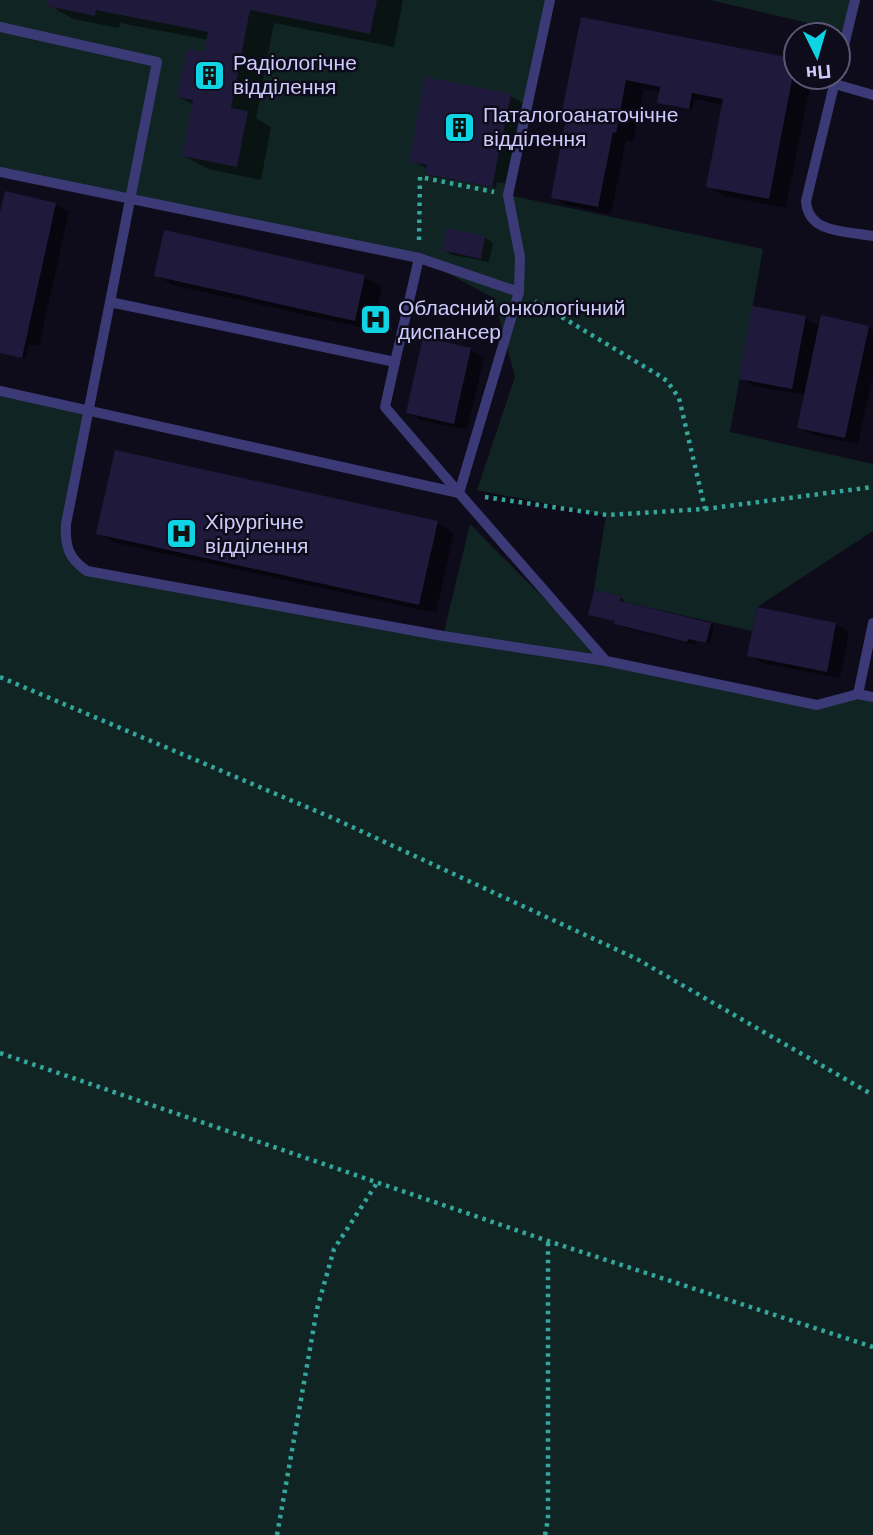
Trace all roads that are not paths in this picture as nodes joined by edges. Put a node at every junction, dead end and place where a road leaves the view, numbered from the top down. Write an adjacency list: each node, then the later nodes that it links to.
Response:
1 (550, 0): 12 (lane)
2 (855, 0): 3 (lane)
3 (850, 21)
4 (0, 26): 9 (lane)
5 (852, 86): 7 (lane)
6 (833, 91): 10 (lane)
7 (873, 94)
8 (0, 172): 9 (lane)
9 (131, 197): 11 (lane); 13 (lane)
10 (873, 236)
11 (419, 258): 12 (lane); 14 (lane)
12 (519, 292): 17 (lane)
13 (110, 303): 14 (lane); 16 (lane)
14 (395, 362): 17 (lane)
15 (0, 391): 16 (lane)
16 (89, 411): 17 (lane); 19 (lane)
17 (459, 493): 19 (lane)
18 (873, 623): 20 (lane)
19 (606, 661): 20 (lane)
20 (858, 694): 21 (lane)
21 (873, 697)

